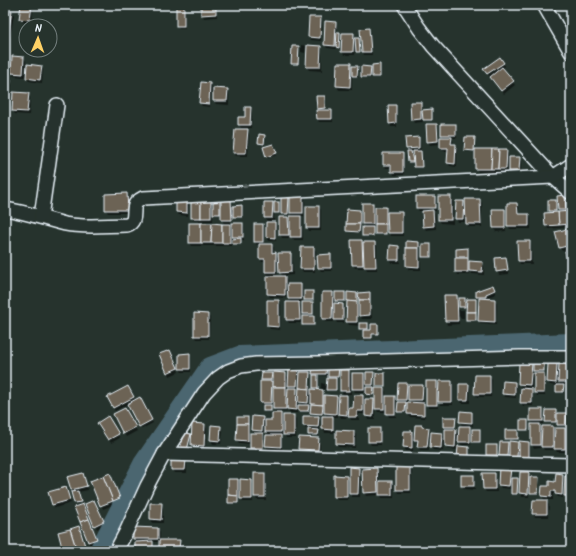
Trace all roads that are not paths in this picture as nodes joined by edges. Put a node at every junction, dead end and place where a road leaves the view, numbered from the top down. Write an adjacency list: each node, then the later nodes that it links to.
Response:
1 (404, 5): 6 (street)
2 (544, 5): 3 (street)
3 (571, 52)
4 (57, 105): 9 (street)
5 (571, 164): 6 (street)
6 (553, 177): 7 (street); 9 (street)
7 (571, 193)
8 (5, 210): 9 (street)
9 (46, 218)
10 (571, 357): 11 (street)
11 (164, 454): 12 (street); 13 (street)
12 (571, 465)
13 (116, 551)

